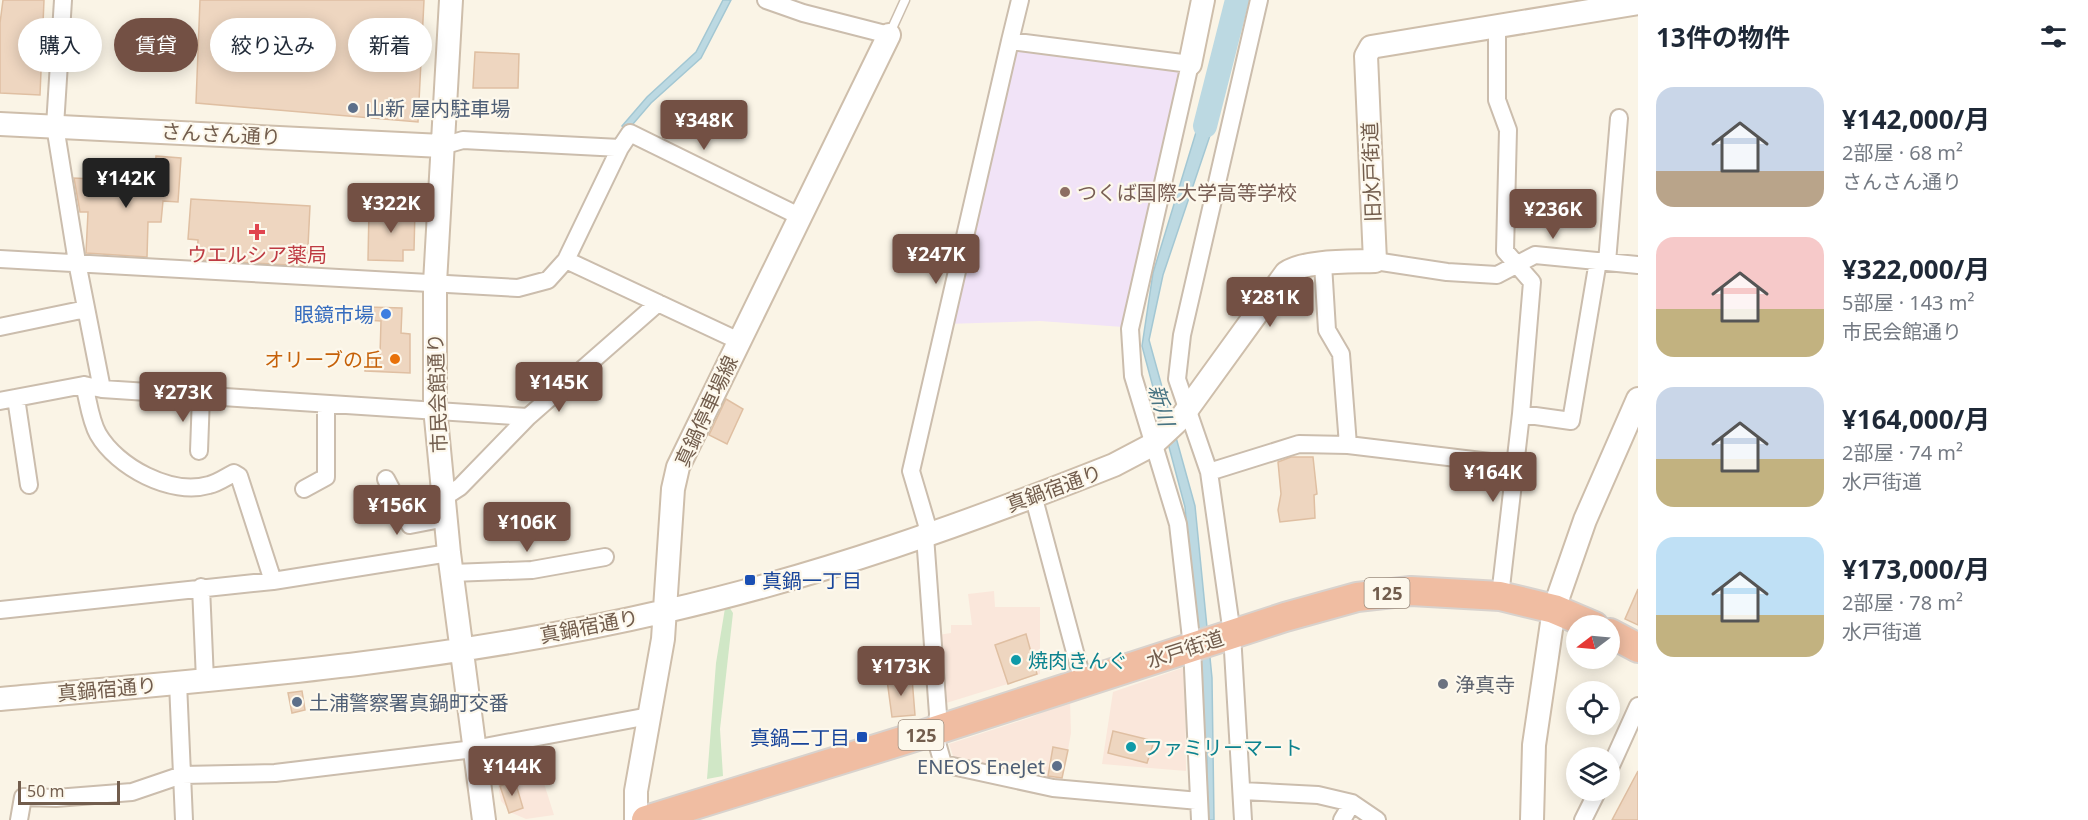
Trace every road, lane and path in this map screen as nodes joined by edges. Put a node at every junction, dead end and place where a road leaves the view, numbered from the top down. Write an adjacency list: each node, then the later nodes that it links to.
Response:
1 (63, 0): 15 (street)
2 (452, 0): 16 (street, 市民会館通り)
3 (766, 0): 10 (street)
4 (905, 0): 10 (lane)
5 (1020, 0): 11 (street)
6 (1203, 0): 12 (street)
7 (1259, 0): 39 (street)
8 (1638, 3): 9 (street, 旧水戸街道)
9 (1497, 25): 21 (street, 旧水戸街道); 25 (street)
10 (889, 35): 18 (street, 真鍋停車場線)
11 (1010, 41): 12 (street); 52 (street)
12 (1190, 64): 42 (street)
13 (1619, 118): 22 (street)
14 (0, 124): 15 (street, さんさん通り)
15 (55, 126): 16 (street, さんさん通り); 23 (street)
16 (442, 146): 17 (street); 27 (street, 市民会館通り)
17 (620, 148): 18 (street); 20 (street)
18 (801, 217): 31 (street, 真鍋停車場線)
19 (0, 259): 23 (street)
20 (566, 260): 27 (street); 28 (street)
21 (1375, 261): 24 (street); 25 (street)
22 (1603, 261): 25 (street); 26 (street); 40 (street)
23 (77, 262): 27 (street); 29 (street)
24 (1323, 264): 39 (street); 43 (street)
25 (1518, 265): 40 (street)
26 (1638, 265)
27 (435, 283): 38 (street, 市民会館通り)
28 (658, 303): 31 (street); 41 (street)
29 (86, 309): 30 (street); 33 (street)
30 (0, 327)
31 (739, 341): 60 (street, 真鍋停車場線)
32 (84, 385): 33 (street); 36 (street); 55 (street)
33 (102, 389): 34 (street)
34 (201, 396): 37 (street); 44 (street)
35 (1638, 399): 58 (street)
36 (8, 400): 48 (street)
37 (326, 404): 38 (street); 49 (street)
38 (435, 408): 41 (street); 51 (street, 市民会館通り)
39 (1184, 414): 42 (street); 46 (street)
40 (1521, 414): 45 (street)
41 (528, 417): 51 (street)
42 (1157, 441): 50 (street, 真鍋宿通り); 64 (street)
43 (1348, 445): 45 (street); 46 (street)
44 (200, 451)
45 (1515, 465): 57 (street)
46 (1209, 472): 62 (street)
47 (386, 479): 51 (street)
48 (29, 485)
49 (304, 489)
50 (1033, 495): 52 (street, 真鍋宿通り); 68 (street)
51 (444, 508): 54 (street, 市民会館通り)
52 (925, 536): 60 (street, 真鍋宿通り); 73 (street)
53 (604, 557): 54 (street)
54 (451, 563): 55 (street); 66 (street, 市民会館通り)
55 (273, 581): 56 (street)
56 (201, 587): 59 (street); 67 (street)
57 (1500, 596): 58 (highway, 水戸街道 / 125); 62 (highway, 水戸街道 / 125)
58 (1554, 609): 61 (highway, 水戸街道 / 125); 90 (street)
59 (0, 610)
60 (665, 611): 66 (street, 真鍋宿通り); 72 (street, 真鍋停車場線)
61 (1568, 615)
62 (1229, 635): 64 (highway, 水戸街道 / 125); 77 (street)
63 (1620, 638): 65 (highway)
64 (1194, 646): 68 (highway, 水戸街道 / 125); 78 (street)
65 (1638, 648)
66 (462, 649): 67 (street, 真鍋宿通り); 75 (street, 市民会館通り)
67 (205, 680): 69 (street, 真鍋宿通り)
68 (1083, 682): 73 (highway, 水戸街道 / 125)
69 (178, 683): 70 (street, 真鍋宿通り); 76 (street)
70 (0, 699)
71 (1638, 706): 74 (street)
72 (648, 716): 75 (street); 84 (street, 真鍋停車場線)
73 (937, 730): 78 (street); 85 (highway, 水戸街道 / 125)
74 (1619, 747)
75 (474, 748): 76 (street); 83 (street, 市民会館通り)
76 (182, 775): 81 (street); 82 (street)
77 (1242, 791): 80 (street); 87 (street)
78 (1199, 801): 86 (street)
79 (1592, 801): 91 (street)
80 (1353, 803): 88 (street); 89 (street)
81 (19, 820)
82 (184, 820)
83 (484, 820)
84 (636, 820)
85 (646, 820)
86 (1200, 820)
87 (1243, 820)
88 (1342, 820)
89 (1377, 820)
90 (1532, 820)
91 (1583, 820)

